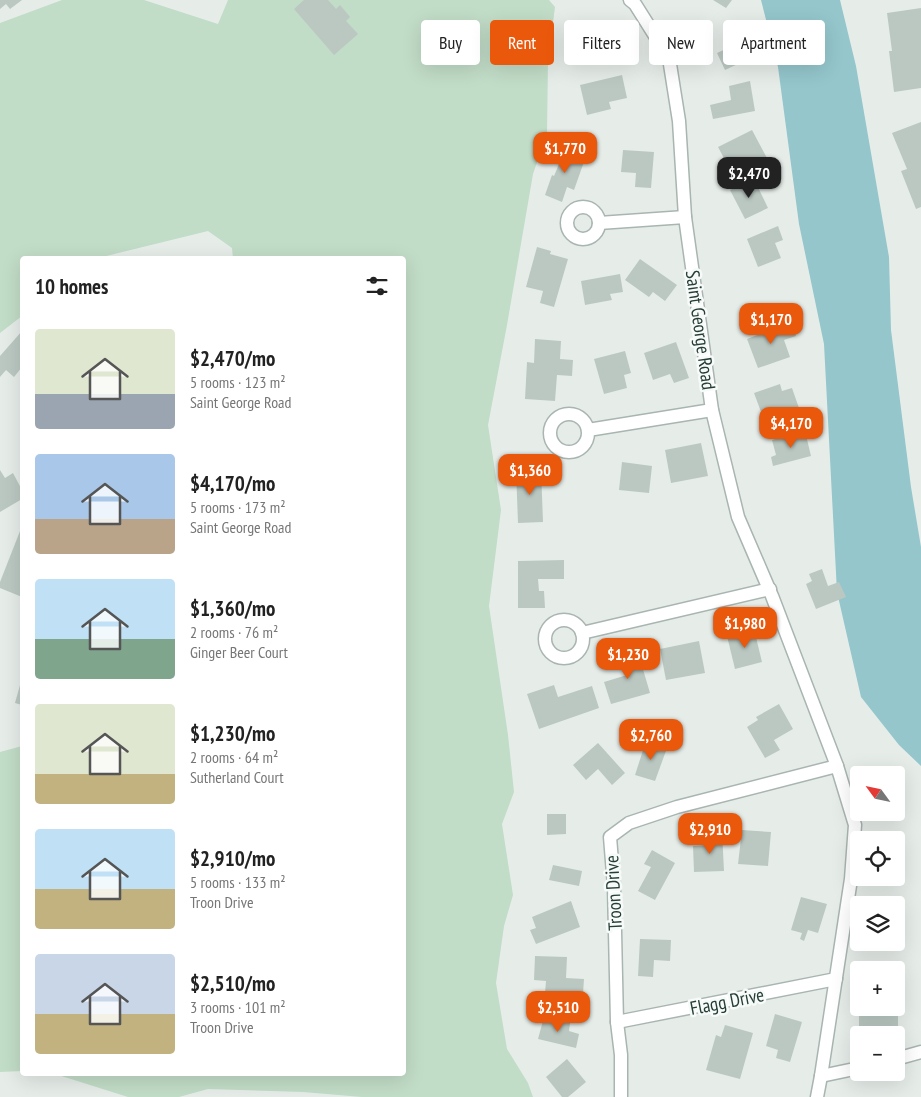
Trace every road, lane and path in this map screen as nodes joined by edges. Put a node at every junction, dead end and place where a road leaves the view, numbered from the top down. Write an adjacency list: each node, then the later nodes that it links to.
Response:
1 (630, 0): 2 (street, Saint George Road)
2 (685, 217): 3 (street); 4 (street, Saint George Road)
3 (599, 223)
4 (712, 410): 5 (street); 6 (street, Saint George Road)
5 (588, 430)
6 (770, 589): 7 (street); 8 (street, Saint George Road)
7 (582, 633)
8 (837, 766): 9 (street, Saint George Road); 10 (street, Troon Drive)
9 (836, 979): 10 (street, Flagg Drive); 14 (street, Saint George Road)
10 (617, 1022): 15 (street, Troon Drive)
11 (921, 1052): 12 (street)
12 (905, 1056)
13 (850, 1070): 14 (street)
14 (821, 1076): 16 (street, Saint George Road)
15 (622, 1097)
16 (817, 1097)

